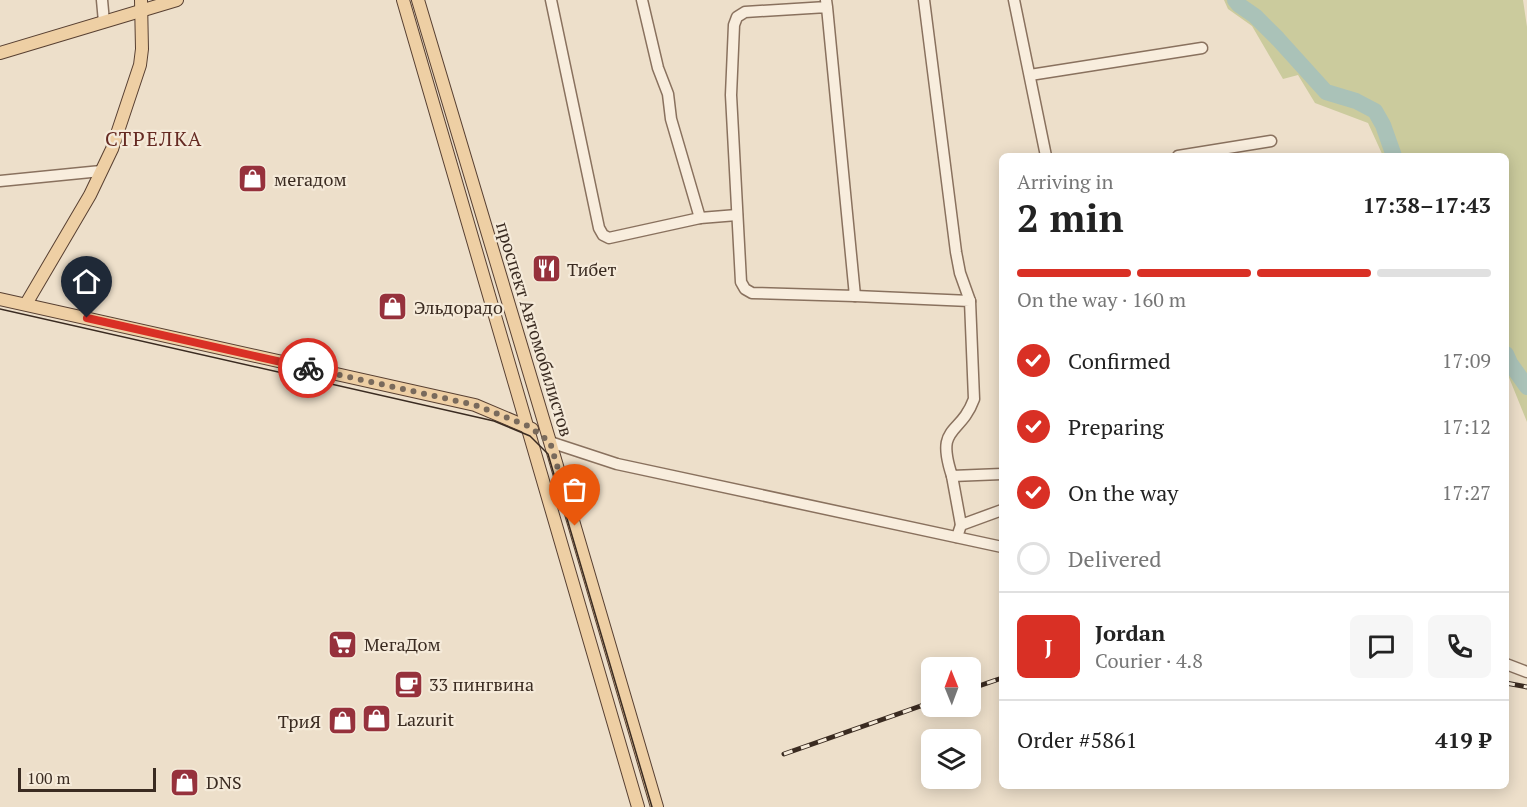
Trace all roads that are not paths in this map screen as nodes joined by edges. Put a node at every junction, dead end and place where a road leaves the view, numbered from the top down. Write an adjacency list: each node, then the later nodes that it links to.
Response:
1 (177, 0): 10 (main road)
2 (403, 0): 26 (main road, проспект Автомобилистов)
3 (418, 0): 27 (main road, проспект Автомобилистов)
4 (551, 0): 21 (street)
5 (642, 0): 21 (street)
6 (924, 0): 24 (street)
7 (1014, 0): 14 (street)
8 (99, 1): 11 (street)
9 (826, 4): 20 (street); 22 (street)
10 (141, 5): 11 (main road); 18 (main road)
11 (104, 22): 13 (main road)
12 (1202, 48): 14 (street)
13 (0, 53)
14 (1030, 75): 16 (street)
15 (1271, 141): 17 (street)
16 (1045, 153)
17 (1197, 153)
18 (101, 171): 19 (street); 25 (main road)
19 (0, 181)
20 (737, 215): 21 (street); 22 (street)
21 (700, 218)
22 (855, 296): 24 (street)
23 (0, 299): 25 (main road)
24 (970, 302): 29 (street)
25 (26, 304): 26 (main road)
26 (528, 426): 27 (main road); 36 (main road, проспект Автомобилистов)
27 (550, 442): 32 (street); 37 (main road, проспект Автомобилистов)
28 (999, 474): 29 (street)
29 (952, 476): 31 (street)
30 (999, 511): 31 (street)
31 (961, 525): 32 (street)
32 (957, 537): 33 (street)
33 (999, 546)
34 (1509, 665): 35 (street)
35 (1527, 672)
36 (639, 807)
37 (657, 807)

